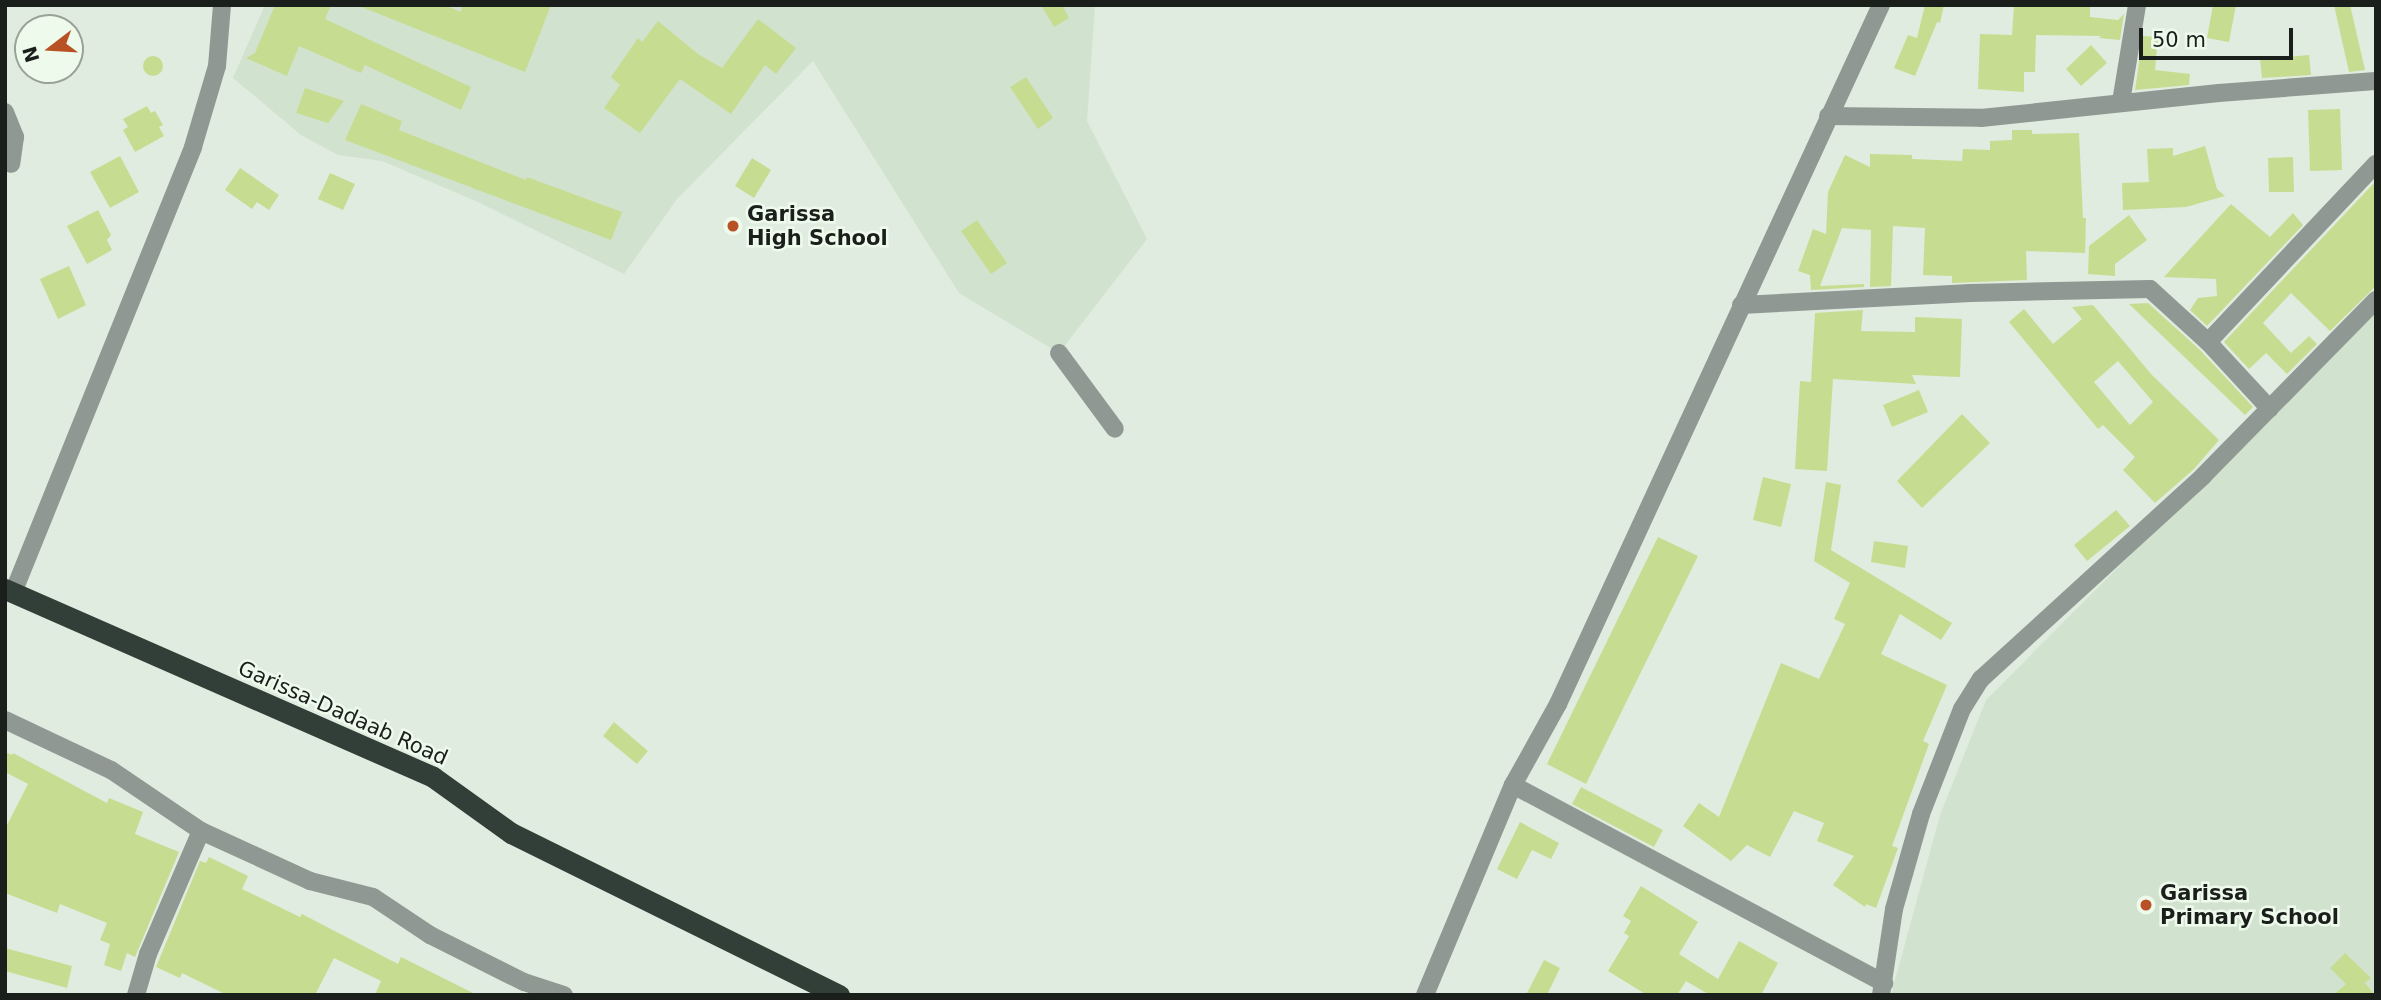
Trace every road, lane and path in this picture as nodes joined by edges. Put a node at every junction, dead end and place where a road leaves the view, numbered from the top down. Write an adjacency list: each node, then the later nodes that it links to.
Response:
1 (222, 5): 16 (street)
2 (1881, 5): 7 (street)
3 (2137, 5): 5 (street)
4 (2376, 82): 5 (street)
5 (2121, 102): 7 (street)
6 (5, 112): 8 (street)
7 (1828, 116): 11 (street)
8 (11, 164)
9 (2376, 164): 12 (street)
10 (2376, 300): 14 (street)
11 (1741, 305): 12 (street); 18 (street)
12 (2208, 342): 14 (street)
13 (1059, 353): 15 (street)
14 (2270, 409): 20 (street)
15 (1115, 429)
16 (9, 591): 23 (highway, Garissa-Dadaab Road)
17 (5, 720): 19 (street)
18 (1513, 785): 20 (street); 24 (street)
19 (201, 831): 21 (street); 22 (street)
20 (1883, 989)
21 (136, 995)
22 (564, 995)
23 (839, 995)
24 (1425, 995)

